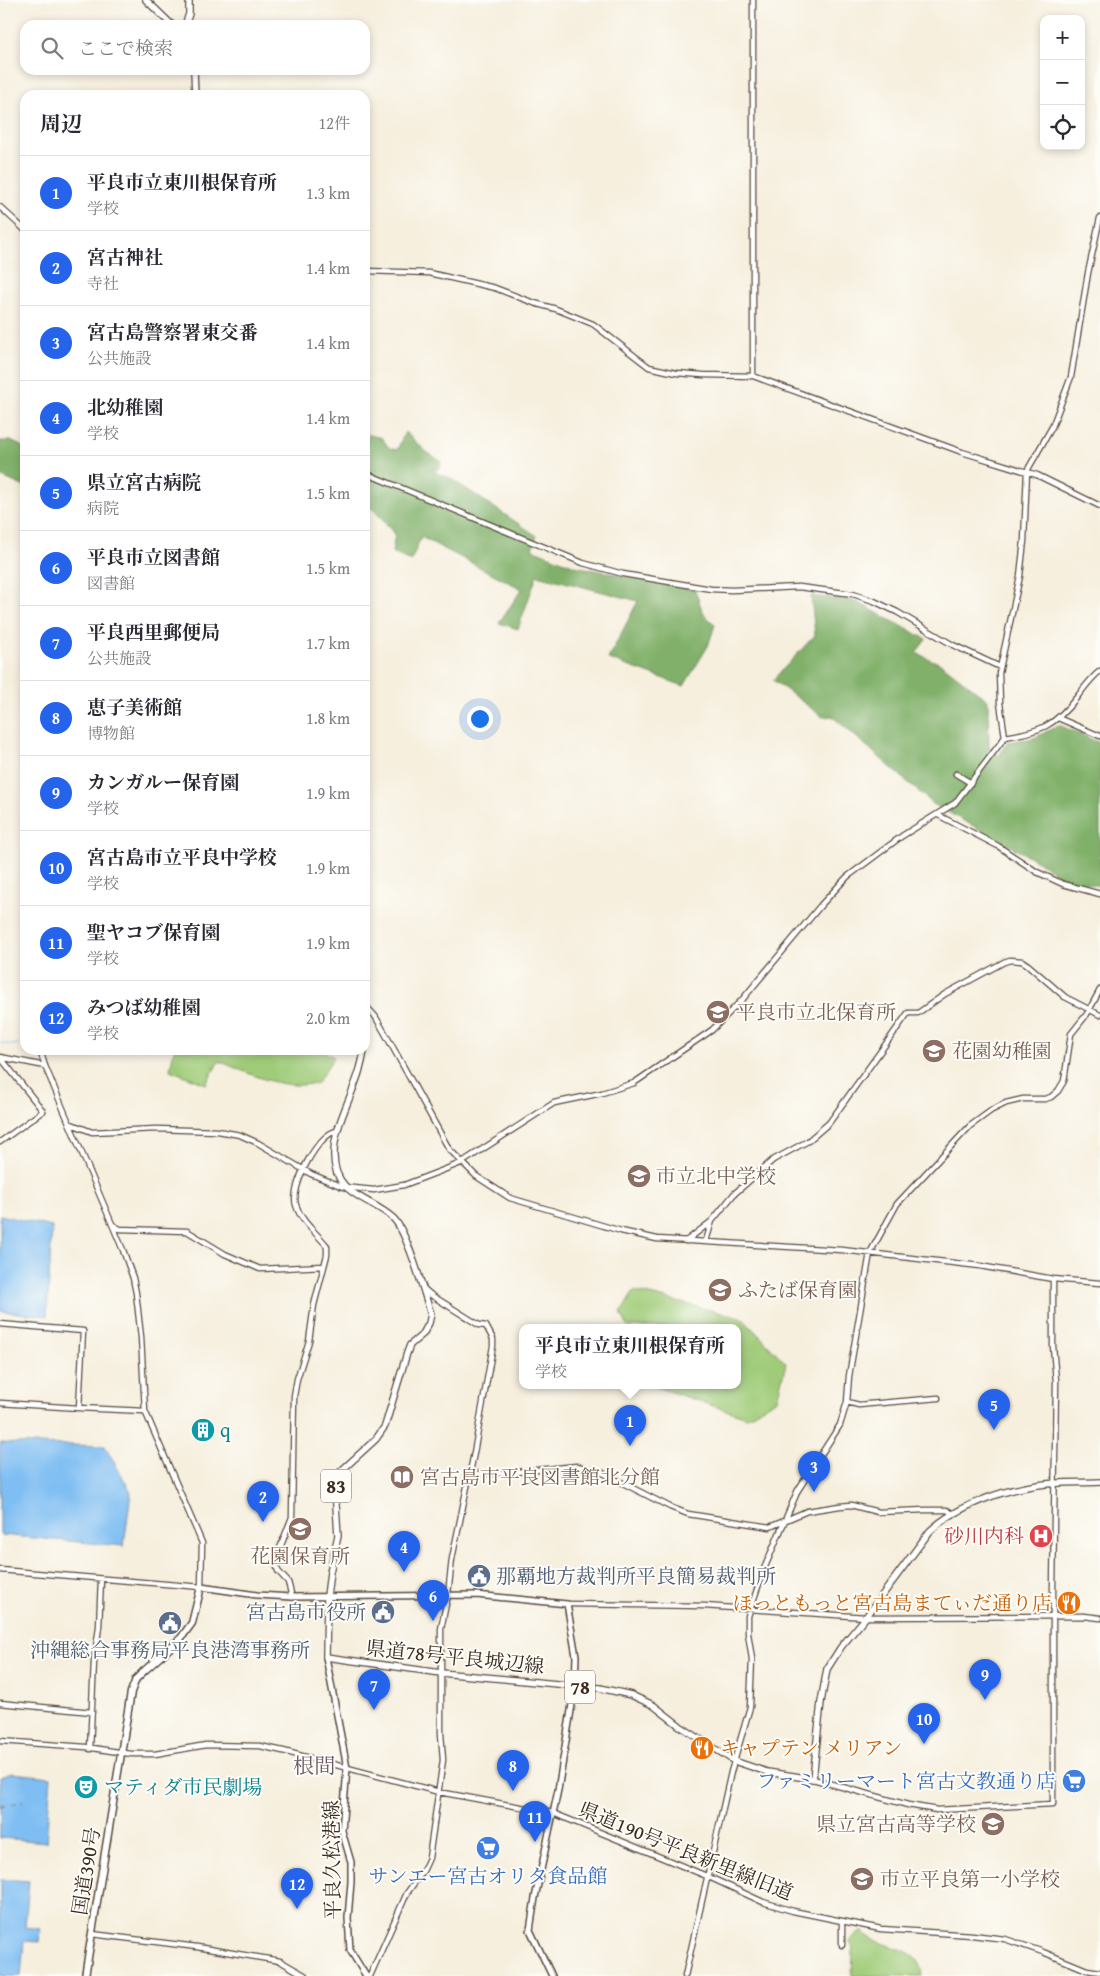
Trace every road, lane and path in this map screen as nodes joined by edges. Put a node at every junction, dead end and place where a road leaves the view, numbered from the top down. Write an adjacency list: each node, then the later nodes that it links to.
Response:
1 (146, 0): 4 (main road)
2 (189, 0): 5 (main road)
3 (753, 0): 12 (street)
4 (167, 20)
5 (187, 20)
6 (194, 75): 7 (main road)
7 (195, 90)
8 (0, 207): 10 (street)
9 (1100, 218): 13 (street)
10 (20, 225)
11 (370, 271): 12 (street)
12 (753, 376): 13 (street)
13 (1027, 471): 15 (street); 16 (street)
14 (370, 475): 16 (street)
15 (1100, 506)
16 (1000, 667): 20 (street)
17 (1100, 671): 18 (street)
18 (1058, 718): 19 (street); 20 (street)
19 (1100, 736)
20 (1005, 738): 22 (street)
21 (956, 774): 22 (street)
22 (971, 783): 23 (street)
23 (938, 815): 24 (street); 36 (street)
24 (1100, 894)
25 (1100, 990): 26 (street)
26 (1090, 1009): 28 (street); 39 (street); 43 (street)
27 (370, 1012): 36 (street)
28 (1100, 1015)
29 (42, 1055): 32 (street)
30 (363, 1055): 34 (main road)
31 (0, 1057): 32 (street); 35 (street)
32 (45, 1066): 33 (street)
33 (69, 1123): 37 (street); 40 (street)
34 (338, 1131): 37 (street); 38 (main road)
35 (0, 1142)
36 (461, 1163): 38 (street); 41 (street)
37 (303, 1170): 38 (street); 44 (street)
38 (344, 1187): 47 (main road, 83)
39 (712, 1221): 41 (street); 42 (street)
40 (112, 1224): 44 (street); 53 (street)
41 (686, 1241): 42 (street)
42 (706, 1241): 43 (street)
43 (870, 1253): 45 (street); 50 (street)
44 (324, 1266): 64 (street)
45 (1054, 1279): 46 (street); 56 (street)
46 (1100, 1283)
47 (423, 1288): 54 (street); 63 (main road, 83)
48 (0, 1324): 52 (street)
49 (938, 1398): 50 (street)
50 (848, 1402): 58 (street)
51 (0, 1403): 52 (street)
52 (78, 1408): 53 (street)
53 (145, 1411): 61 (street)
54 (470, 1474): 58 (street); 62 (street)
55 (1100, 1482): 56 (main road)
56 (1056, 1483): 57 (main road); 67 (street)
57 (953, 1514): 58 (street); 68 (main road)
58 (785, 1521): 66 (street)
59 (0, 1570): 60 (street)
60 (101, 1579): 61 (street); 74 (street)
61 (201, 1588): 64 (main road); 77 (highway, 国道390号)
62 (448, 1594): 63 (main road); 65 (main road); 71 (street)
63 (327, 1596): 64 (main road); 70 (main road)
64 (292, 1597)
65 (567, 1604): 66 (street); 72 (main road)
66 (751, 1609): 68 (street); 78 (street)
67 (1053, 1616): 68 (street); 69 (street); 80 (street)
68 (866, 1617): 80 (main road)
69 (1100, 1618)
70 (326, 1657): 71 (main road, 県道78号平良城辺線 / 78); 79 (main road, 平良久松港線)
71 (441, 1673): 72 (main road, 県道78号平良城辺線 / 78); 81 (street)
72 (575, 1686): 78 (main road, 県道78号平良城辺線 / 78); 82 (main road)
73 (0, 1704): 74 (street)
74 (92, 1712): 76 (street)
75 (0, 1741): 76 (street, 県道190号平良新里線旧道)
76 (90, 1749): 77 (street, 県道190号平良新里線旧道)
77 (120, 1753): 79 (street, 県道190号平良新里線旧道); 85 (highway, 国道390号)
78 (734, 1760): 80 (main road, 県道78号平良城辺線 / 78); 83 (street)
79 (347, 1768): 81 (street, 県道190号平良新里線旧道); 90 (main road, 平良久松港線)
80 (813, 1779)
81 (439, 1792): 82 (street, 県道190号平良新里線旧道); 90 (street)
82 (554, 1813): 83 (street, 県道190号平良新里線旧道); 91 (main road)
83 (709, 1877): 84 (street, 県道190号平良新里線旧道); 92 (street)
84 (842, 1922): 86 (street); 87 (street, 県道190号平良新里線旧道)
85 (92, 1934): 88 (highway, 国道390号); 89 (street)
86 (842, 1945)
87 (1100, 1972)
88 (85, 1976)
89 (306, 1976)
90 (368, 1976)
91 (552, 1976)
92 (686, 1976)

